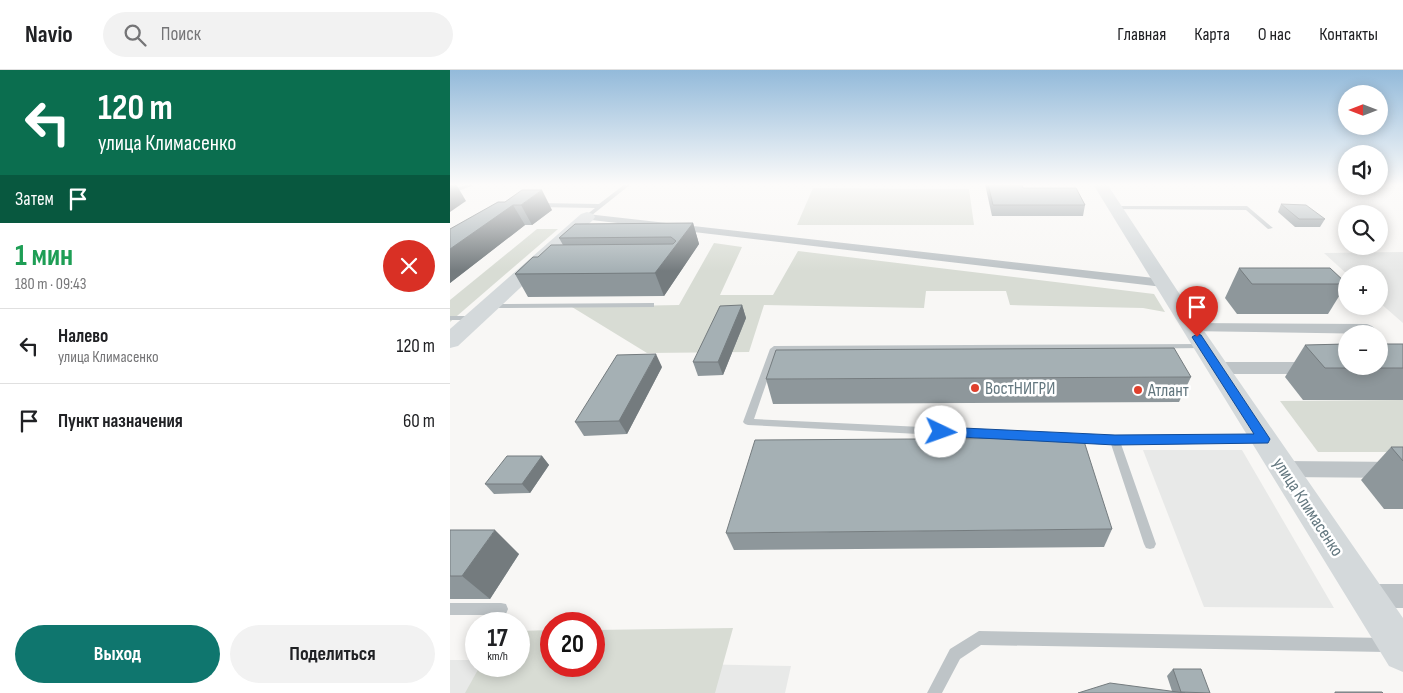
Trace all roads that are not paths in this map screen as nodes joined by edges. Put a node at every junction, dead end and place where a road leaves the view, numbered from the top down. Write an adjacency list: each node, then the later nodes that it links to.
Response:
1 (592, 213): 8 (street)
2 (610, 213): 6 (street)
3 (1118, 213): 6 (street, улица Климасенко)
4 (1253, 213): 5 (lane)
5 (1270, 228)
6 (1163, 283): 12 (street, улица Климасенко)
7 (651, 305): 8 (lane)
8 (482, 312): 9 (lane); 11 (street)
9 (450, 318)
10 (1338, 332): 12 (street)
11 (450, 341)
12 (1204, 347): 13 (street); 14 (street, улица Климасенко); 15 (lane)
13 (1325, 368)
14 (1264, 439): 15 (lane); 16 (street, улица Климасенко)
15 (1115, 440): 18 (lane)
16 (1284, 469): 17 (street); 19 (street, улица Климасенко)
17 (1403, 470)
18 (1150, 544)
19 (1366, 596): 20 (street); 23 (street, улица Климасенко)
20 (1403, 596)
21 (450, 609): 22 (lane)
22 (501, 609)
23 (1401, 648): 24 (lane)
24 (934, 693)

